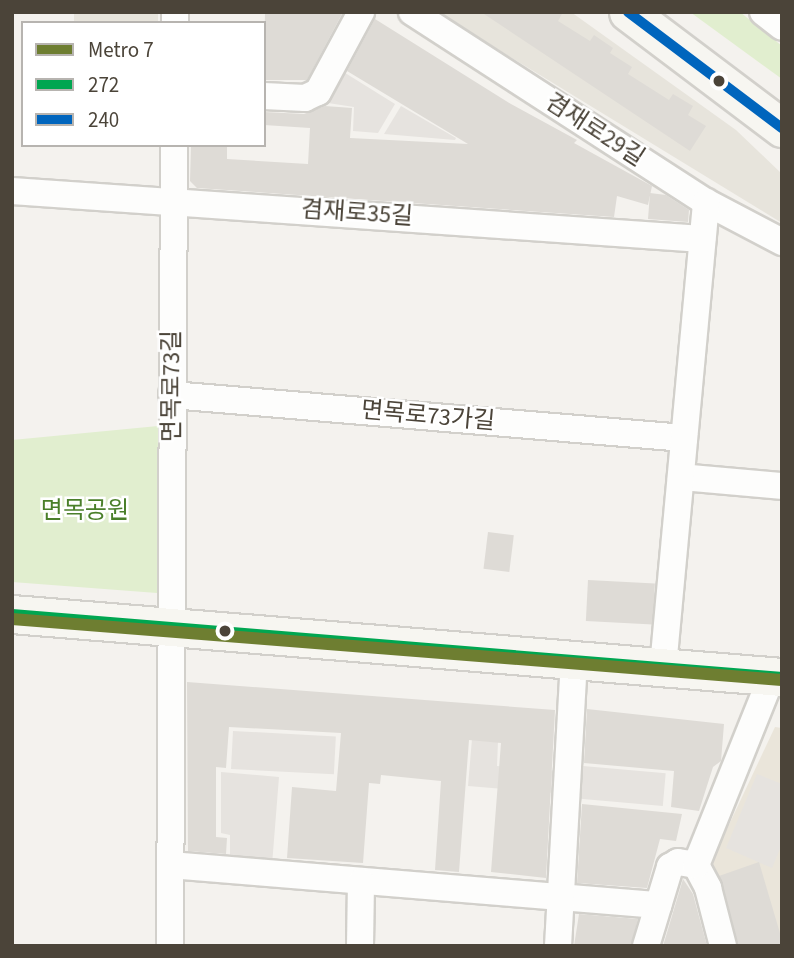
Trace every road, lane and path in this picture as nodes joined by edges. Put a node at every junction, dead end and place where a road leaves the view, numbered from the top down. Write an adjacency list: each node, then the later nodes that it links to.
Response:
1 (361, 12): 6 (street)
2 (412, 12): 11 (street, 겸재로29길)
3 (628, 12): 7 (main road)
4 (763, 12): 5 (street)
5 (782, 27)
6 (266, 96)
7 (782, 128)
8 (174, 147): 10 (street, 면목로73길)
9 (12, 191): 10 (street, 겸재로35길)
10 (173, 199): 12 (street, 겸재로35길); 14 (street, 면목로73길)
11 (706, 202): 12 (street); 13 (street, 겸재로29길)
12 (702, 239): 15 (street)
13 (782, 242)
14 (172, 395): 15 (street, 면목로73가길); 19 (street, 면목로73길)
15 (684, 438): 16 (street)
16 (681, 477): 17 (street); 21 (street)
17 (782, 486)
18 (12, 614): 19 (main road)
19 (171, 627): 20 (main road); 23 (street, 면목로73길)
20 (574, 659): 21 (main road); 26 (street)
21 (663, 667): 22 (main road)
22 (777, 676): 24 (street)
23 (170, 865): 25 (street); 28 (street, 면목로73길)
24 (696, 865): 27 (street); 32 (street)
25 (361, 883): 26 (street); 29 (street)
26 (558, 897): 27 (street); 30 (street)
27 (658, 905): 31 (street)
28 (170, 946)
29 (360, 946)
30 (558, 946)
31 (646, 946)
32 (723, 946)

